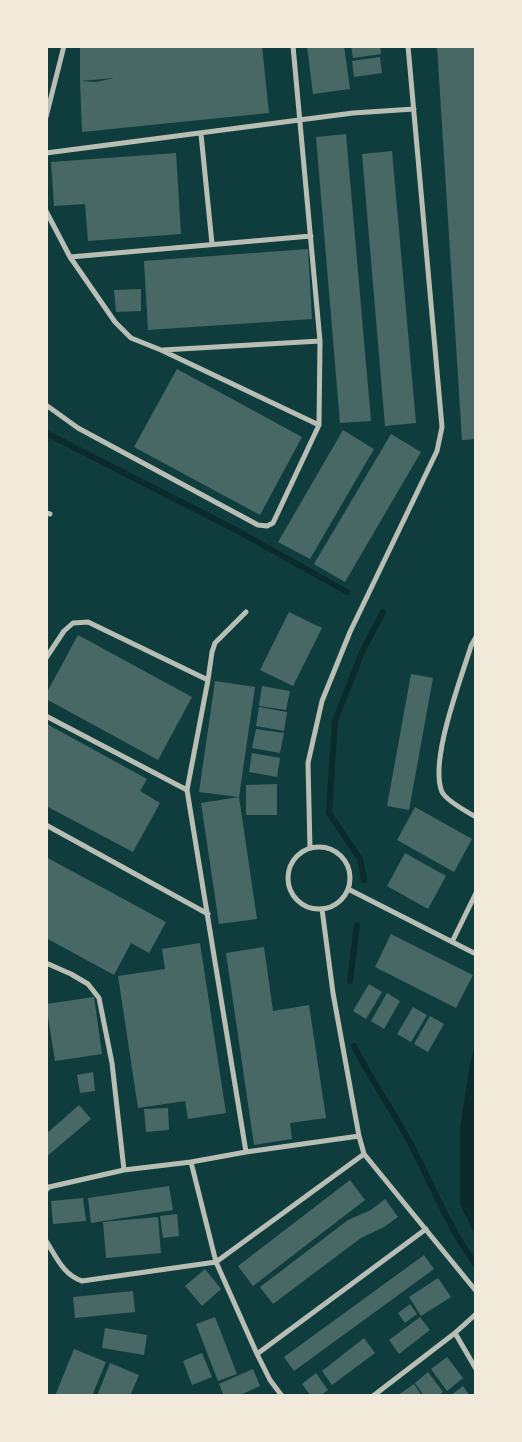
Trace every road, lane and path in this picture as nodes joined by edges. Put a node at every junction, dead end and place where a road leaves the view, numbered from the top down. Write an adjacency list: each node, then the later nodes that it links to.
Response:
1 (64, 46): 5 (street)
2 (293, 46): 6 (street)
3 (408, 46): 4 (street)
4 (414, 109): 6 (street); 26 (street)
5 (46, 117)
6 (301, 120): 7 (street); 10 (street)
7 (201, 134): 8 (street); 11 (street)
8 (46, 153)
9 (46, 211): 12 (street)
10 (310, 236): 11 (street); 13 (street)
11 (212, 244): 12 (street)
12 (70, 257): 14 (street)
13 (320, 341): 14 (street); 16 (street)
14 (161, 350): 16 (street)
15 (46, 405): 16 (street)
16 (319, 425)
17 (246, 612): 21 (street)
18 (476, 637): 19 (street)
19 (473, 648): 24 (street)
20 (46, 658): 21 (street)
21 (208, 680): 23 (street)
22 (46, 716): 23 (street)
23 (188, 790): 30 (street)
24 (476, 817)
25 (46, 825): 30 (street)
26 (310, 848): 27 (street); 29 (street)
27 (348, 889): 29 (street); 31 (street)
28 (476, 893): 31 (street)
29 (322, 909): 34 (street)
30 (208, 914): 35 (street)
31 (452, 942): 32 (street)
32 (476, 954)
33 (46, 963): 38 (street)
34 (359, 1136): 35 (street); 36 (street)
35 (246, 1152): 37 (street)
36 (364, 1154): 40 (street); 42 (street)
37 (190, 1162): 38 (street); 42 (street)
38 (124, 1170): 39 (street)
39 (46, 1190)
40 (426, 1228): 43 (street); 46 (street)
41 (46, 1241): 42 (street)
42 (216, 1262): 46 (street)
43 (476, 1291)
44 (476, 1314): 45 (street)
45 (455, 1333): 47 (street); 49 (street)
46 (257, 1354): 48 (street)
47 (476, 1369)
48 (282, 1396)
49 (373, 1396)

